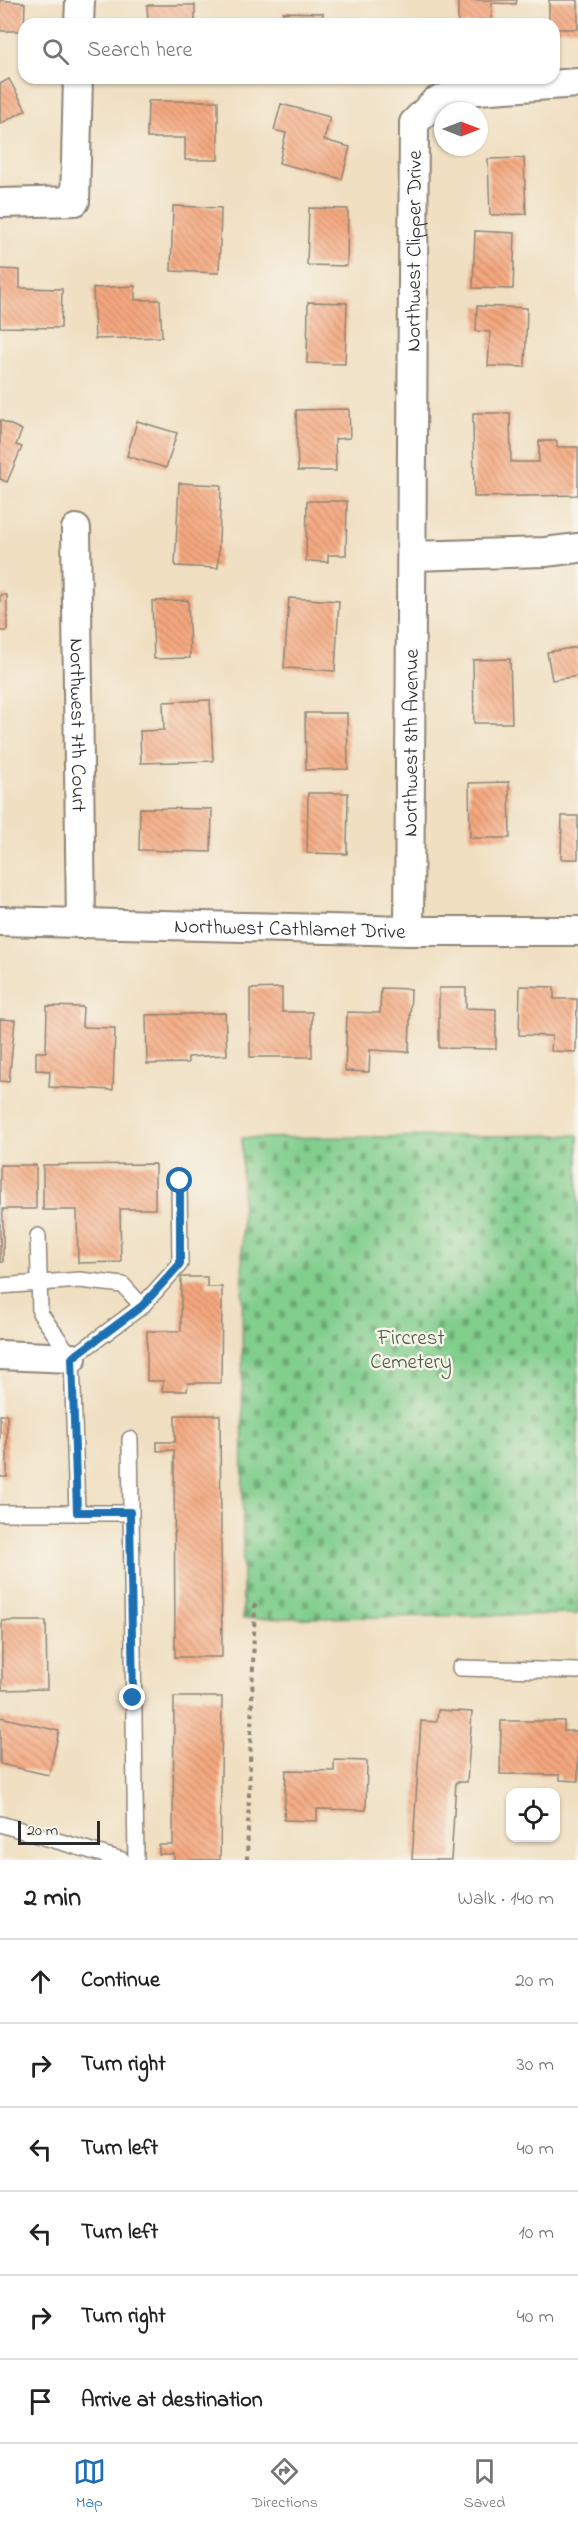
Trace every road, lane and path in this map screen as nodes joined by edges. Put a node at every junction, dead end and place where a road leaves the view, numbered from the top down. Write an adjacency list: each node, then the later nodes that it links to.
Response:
1 (80, 0): 2 (street)
2 (79, 18)
3 (578, 83): 8 (street, Northwest Clipper Drive)
4 (78, 84): 5 (street)
5 (0, 203)
6 (76, 529): 10 (street, Northwest 7th Court)
7 (578, 548): 8 (street)
8 (412, 556): 11 (street, Northwest 8th Avenue)
9 (0, 921): 10 (street, Northwest Cathlamet Drive)
10 (81, 924): 11 (street, Northwest Cathlamet Drive)
11 (409, 931): 12 (street, Northwest Cathlamet Drive)
12 (578, 931)
13 (180, 1181): 17 (lane)
14 (38, 1236): 15 (lane)
15 (39, 1283): 16 (lane); 17 (lane); 19 (lane)
16 (0, 1286)
17 (142, 1306): 19 (lane)
18 (0, 1355): 19 (street)
19 (72, 1358): 22 (lane)
20 (130, 1438): 23 (lane)
21 (0, 1512): 22 (lane)
22 (77, 1512): 23 (lane)
23 (130, 1512): 29 (lane)
24 (255, 1601): 30 (path)
25 (460, 1668): 26 (lane)
26 (578, 1671)
27 (0, 1824): 28 (lane)
28 (122, 1860)
29 (136, 1860)
30 (247, 1860)

